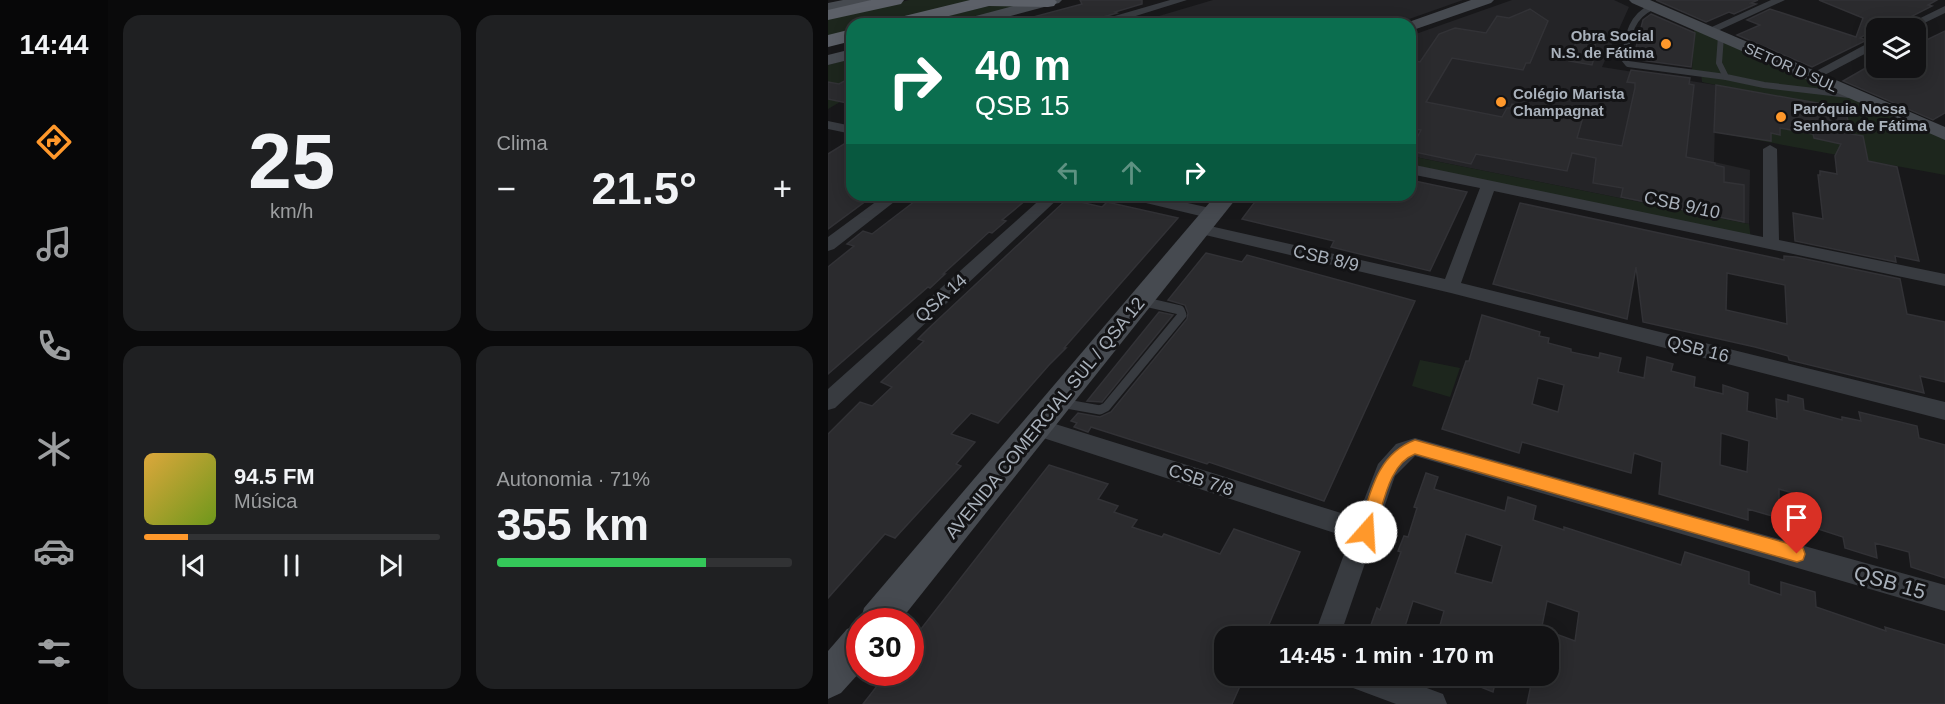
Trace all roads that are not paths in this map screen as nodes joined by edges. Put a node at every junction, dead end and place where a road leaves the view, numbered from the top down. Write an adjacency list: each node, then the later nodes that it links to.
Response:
1 (863, 0): 9 (main road)
2 (895, 0): 11 (highway)
3 (990, 0): 7 (highway); 12 (highway)
4 (1182, 0): 14 (street)
5 (1486, 0): 16 (main road)
6 (1780, 0): 17 (street)
7 (1051, 1): 13 (main road)
8 (1644, 3): 17 (main road, SETOR D SUL); 22 (lane)
9 (828, 8)
10 (1945, 9): 15 (street)
11 (828, 15)
12 (920, 18)
13 (986, 18)
14 (1119, 18)
15 (1926, 18)
16 (1416, 24)
17 (1715, 33): 21 (main road, SETOR D SUL); 22 (lane)
18 (846, 36): 19 (highway)
19 (828, 41)
20 (1866, 49): 21 (street)
21 (1813, 76): 23 (main road, SETOR D SUL)
22 (1726, 77): 23 (lane)
23 (1858, 96): 27 (main road, SETOR D SUL)
24 (828, 124): 25 (street)
25 (846, 128)
26 (846, 130): 28 (street)
27 (1945, 134)
28 (828, 138)
29 (1770, 149): 37 (street)
30 (1416, 170): 31 (street, CSB 9/10)
31 (1489, 185): 37 (street, CSB 9/10); 40 (street)
32 (887, 201): 38 (street)
33 (1047, 201): 42 (street, QSA 14)
34 (1148, 201): 36 (street, CSB 8/9)
35 (1223, 201): 36 (main road, AVENIDA COMERCIAL SUL / QSA 12)
36 (1207, 222): 40 (street, CSB 8/9); 41 (main road, AVENIDA COMERCIAL SUL / QSA 12)
37 (1771, 244): 39 (street, CSB 9/10)
38 (828, 245)
39 (1945, 280)
40 (1451, 287): 44 (street, QSB 16)
41 (1141, 301): 43 (main road, AVENIDA COMERCIAL SUL / QSA 12); 43 (lane)
42 (828, 402)
43 (1057, 402): 45 (main road, AVENIDA COMERCIAL SUL / QSA 12)
44 (1945, 411)
45 (1036, 427): 46 (street, CSB 7/8); 48 (main road, AVENIDA COMERCIAL SUL / QSA 12)
46 (1366, 532): 47 (street, QSB 15); 49 (street)
47 (1945, 598)
48 (888, 608)
49 (1331, 626)
50 (846, 656): 51 (main road)
51 (830, 673)
52 (1385, 686): 53 (street)
53 (1433, 704)

